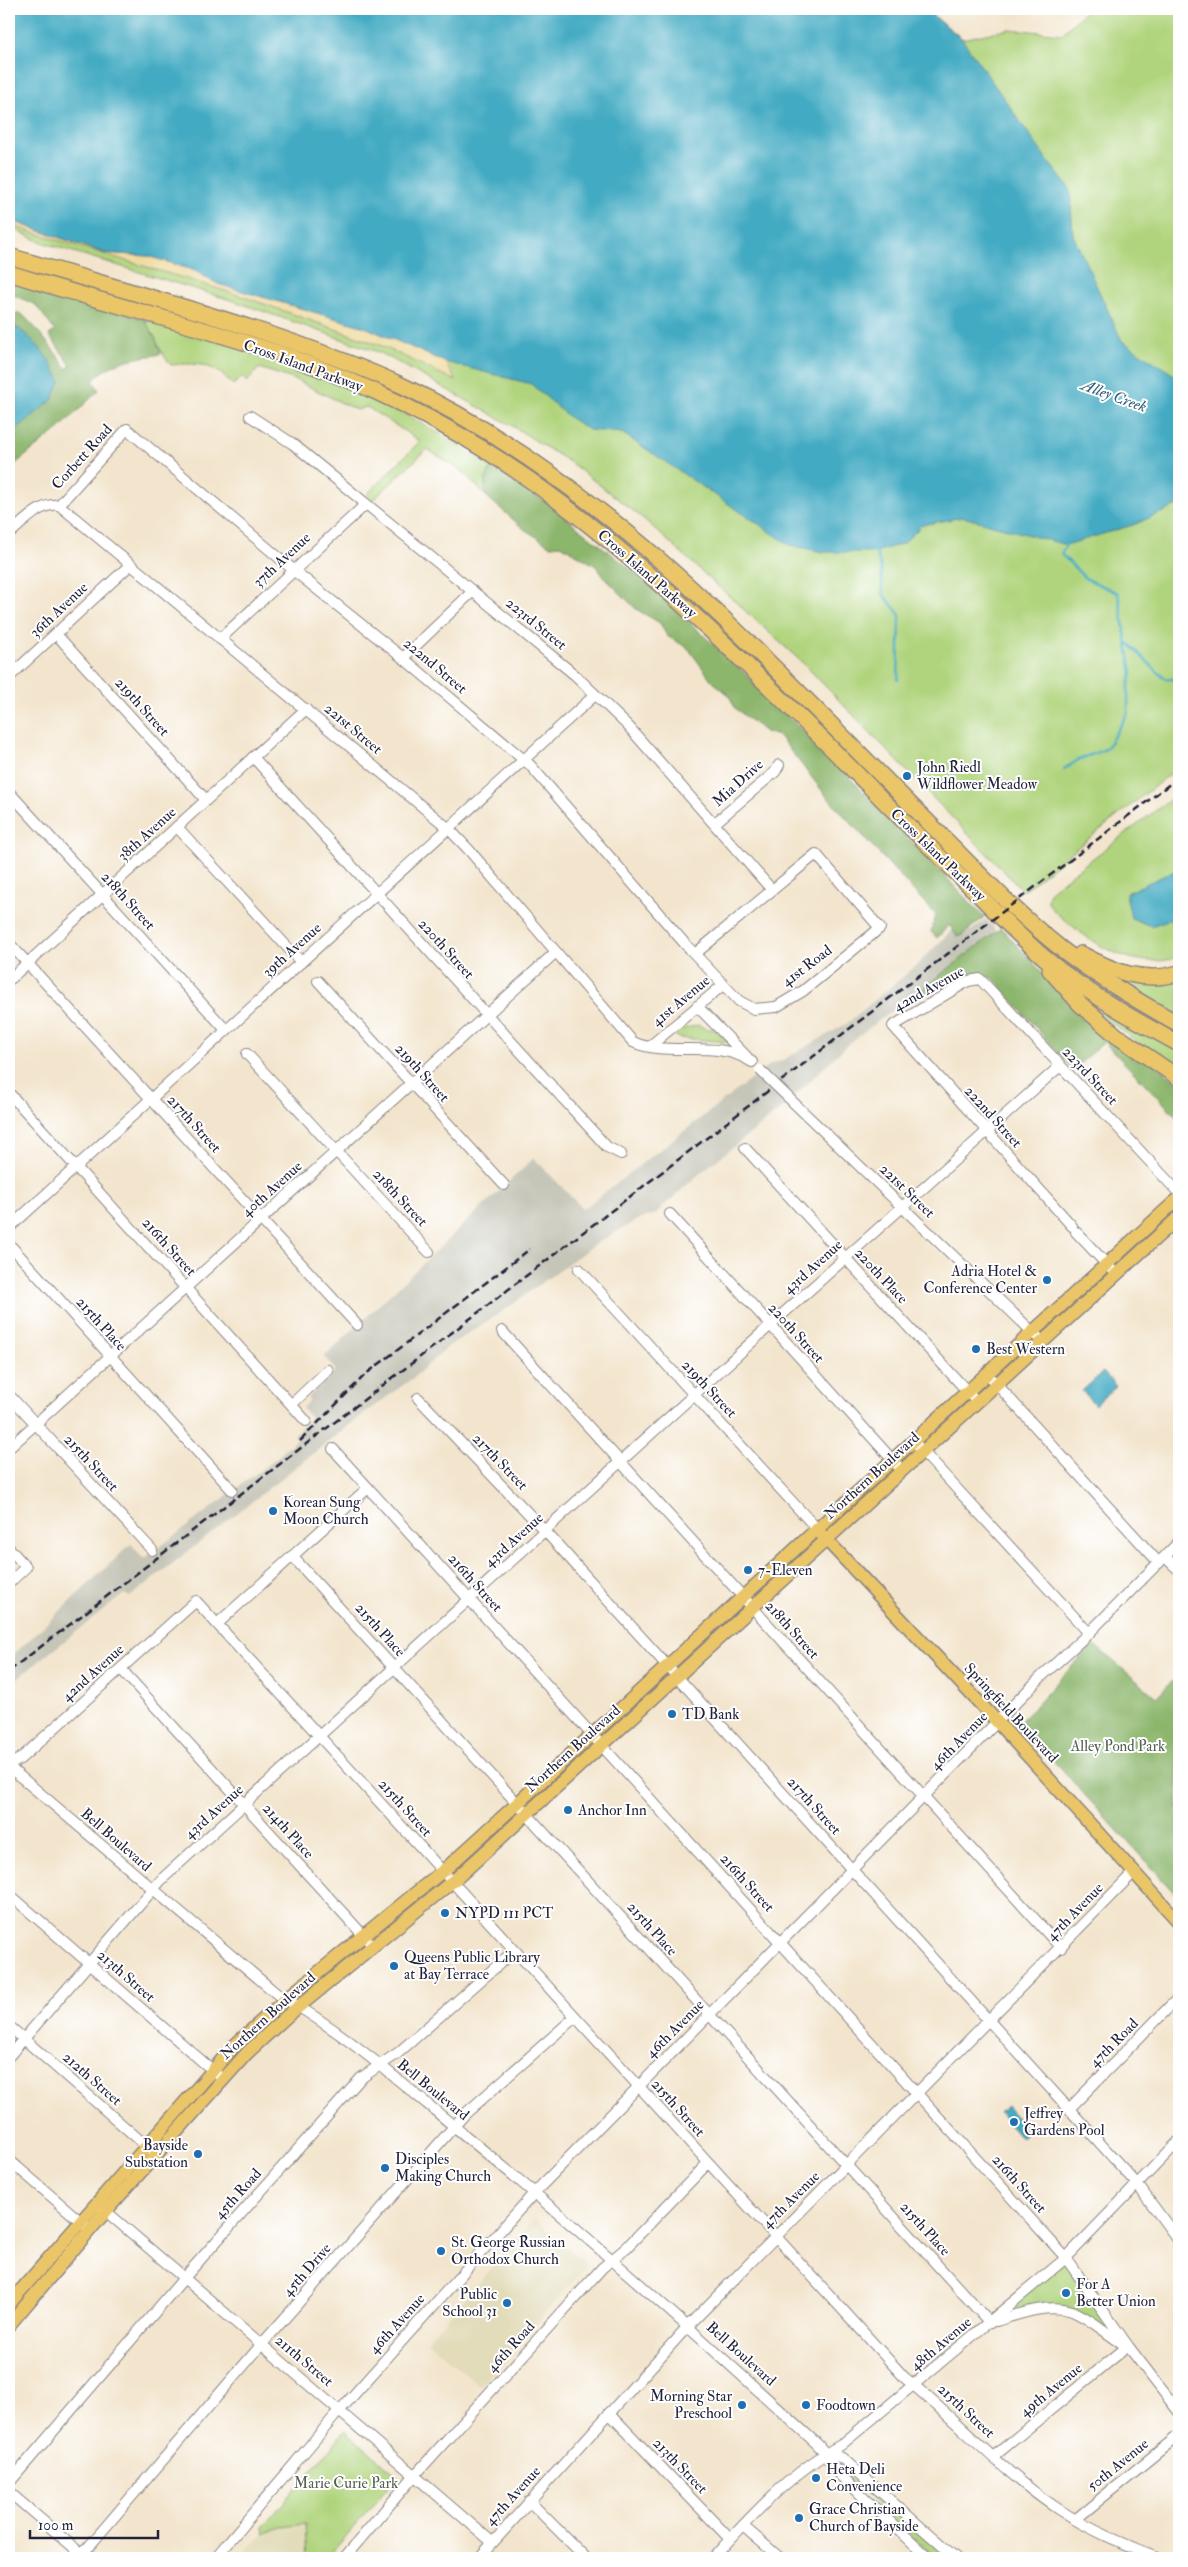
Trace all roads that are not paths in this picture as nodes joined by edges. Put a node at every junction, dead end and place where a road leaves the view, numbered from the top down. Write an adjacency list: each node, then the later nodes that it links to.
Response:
1 (9, 256): 25 (highway, Cross Island Parkway)
2 (9, 273): 29 (highway, Cross Island Parkway)
3 (250, 416): 6 (street, 223rd Street)
4 (127, 429): 5 (street, Corbett Road); 9 (street, 222nd Street)
5 (59, 505): 7 (street, Corbett Road); 8 (street, 221st Street)
6 (365, 505): 9 (street, 37th Avenue); 10 (street, 223rd Street)
7 (9, 534)
8 (130, 564): 11 (street, 36th Avenue); 12 (street, 221st Street)
9 (293, 569): 12 (street, 37th Avenue); 13 (street, 222nd Street)
10 (472, 592): 13 (street); 15 (street, 223rd Street)
11 (56, 634): 14 (street, 36th Avenue); 21 (street, 219th Street)
12 (220, 639): 16 (street, 221st Street)
13 (403, 658): 18 (street, 222nd Street)
14 (9, 677)
15 (595, 695): 18 (street, 39th Avenue); 22 (street, 223rd Street)
16 (306, 709): 17 (street, 38th Avenue); 24 (street, 221st Street)
17 (253, 757): 21 (street, 38th Avenue); 27 (street, 220th Street)
18 (524, 760): 24 (street, 39th Avenue); 33 (street, 222nd Street)
19 (779, 765): 22 (street, Mia Drive)
20 (9, 792): 28 (street, 218th Street)
21 (206, 800): 23 (street, 38th Avenue)
22 (715, 823): 26 (street, 223rd Street)
23 (178, 827): 28 (street, 38th Avenue); 34 (street)
24 (448, 828): 27 (street, 39th Avenue); 32 (street, 221st Street)
25 (977, 870): 36 (highway); 44 (highway, Cross Island Parkway)
26 (772, 890): 30 (street, 41st Avenue); 33 (street, 41st Avenue)
27 (376, 894): 34 (street, 39th Avenue); 43 (street, 220th Street)
28 (103, 895): 35 (street, 38th Avenue); 46 (street, 218th Street)
29 (1009, 924): 47 (highway, Cross Island Parkway); 52 (highway)
30 (880, 928): 40 (street, 41st Road)
31 (9, 943): 35 (street, 217th Street)
32 (556, 952): 41 (street, 221st Street); 43 (street, 40th Avenue)
33 (696, 953): 40 (street, 41st Avenue)
34 (301, 962): 46 (street, 39th Avenue)
35 (27, 963): 38 (street, 38th Avenue); 55 (street, 217th Street)
36 (1179, 973)
37 (980, 979): 45 (street, 42nd Avenue); 51 (street, 223rd Street)
38 (9, 980)
39 (318, 981): 53 (street, 219th Street)
40 (723, 985): 42 (street, 41st Avenue)
41 (600, 1005): 48 (street, 41st Avenue)
42 (697, 1006): 48 (street, 41st Avenue); 50 (street, 221st Street)
43 (486, 1015): 53 (street, 40th Avenue); 59 (street, 220th Street)
44 (1179, 1024)
45 (893, 1026): 56 (street, 222nd Street)
46 (226, 1030): 55 (street, 39th Avenue)
47 (1179, 1044)
48 (650, 1046): 50 (street, 221st Street)
49 (247, 1054): 58 (street, 218th Street)
50 (752, 1062): 64 (street, 221st Street, bridge)
51 (1060, 1066): 56 (street, 43rd Avenue); 62 (street, 223rd Street)
52 (1179, 1078)
53 (411, 1083): 58 (street, 40th Avenue); 61 (street, 219th Street)
54 (9, 1093): 60 (street, 216th Street)
55 (151, 1098): 60 (street, 39th Avenue); 67 (street, 217th Street)
56 (986, 1132): 64 (street, 43rd Avenue); 72 (street, 222nd Street)
57 (745, 1148): 71 (street, 220th Place)
58 (336, 1151): 67 (street, 40th Avenue); 70 (street, 218th Street)
59 (621, 1154)
60 (76, 1167): 68 (street, 39th Avenue); 75 (street, 216th Street)
61 (504, 1185)
62 (1179, 1193)
63 (1179, 1198): 72 (main road, Northern Boulevard)
64 (902, 1207): 71 (street, 43rd Avenue); 79 (street, 221st Street)
65 (670, 1214): 77 (street, 220th Street)
66 (1179, 1217): 74 (main road, Northern Boulevard)
67 (260, 1219): 75 (street, 40th Avenue); 76 (street, 217th Street)
68 (9, 1228)
69 (9, 1244): 81 (street, 215th Place)
70 (429, 1252)
71 (844, 1258): 77 (street, 43rd Avenue); 85 (street, 220th Place)
72 (1107, 1264): 74 (street, 222nd Street); 79 (main road, Northern Boulevard)
73 (579, 1269): 87 (street, 219th Street)
74 (1116, 1274): 80 (main road, Northern Boulevard)
75 (185, 1288): 81 (street, 40th Avenue); 90 (street, 216th Street)
76 (357, 1325)
77 (770, 1326): 87 (street, 43rd Avenue); 97 (street, 220th Street)
78 (502, 1331): 98 (street, 218th Street)
79 (1033, 1332): 80 (street, 221st Street); 83 (main road, Northern Boulevard)
80 (1043, 1342): 84 (main road, Northern Boulevard)
81 (110, 1356): 92 (street, 40th Avenue); 101 (street, 215th Place)
82 (328, 1370): 90 (street)
83 (987, 1374): 84 (street); 85 (main road, Northern Boulevard)
84 (997, 1384): 89 (main road, Northern Boulevard); 109 (street)
85 (968, 1392): 89 (street, 220th Place); 93 (main road, Northern Boulevard)
86 (9, 1395): 92 (street, 215th Street)
87 (695, 1395): 98 (street, 43rd Avenue); 102 (street, 219th Street)
88 (418, 1398): 103 (street, 217th Street)
89 (977, 1402): 96 (main road, Northern Boulevard)
90 (292, 1404): 91 (street, 216th Street)
91 (306, 1421)
92 (35, 1424): 94 (street, 40th Avenue); 107 (street, 215th Street)
93 (913, 1442): 96 (street); 97 (main road, Northern Boulevard)
94 (9, 1448)
95 (333, 1450): 100 (street, 216th Street)
96 (922, 1452): 99 (main road, Northern Boulevard); 117 (street)
97 (893, 1460): 99 (street, 220th Street); 102 (main road, Northern Boulevard)
98 (620, 1464): 103 (street, 43rd Avenue); 112 (street, 218th Street)
99 (902, 1470): 104 (main road, Northern Boulevard)
100 (368, 1488): 108 (street); 113 (street, 216th Street)
101 (232, 1490)
102 (817, 1529): 104 (main road, Springfield Boulevard); 112 (main road, Northern Boulevard)
103 (545, 1531): 113 (street, 43rd Avenue); 118 (street, 217th Street)
104 (827, 1539): 115 (main road, Northern Boulevard); 122 (main road, Springfield Boulevard)
105 (1179, 1542): 109 (street, 46th Avenue)
106 (9, 1548): 111 (street)
107 (152, 1550)
108 (292, 1556): 116 (street); 119 (street, 215th Place)
109 (1162, 1560): 110 (street); 117 (street, 46th Avenue)
110 (1179, 1570)
111 (9, 1583)
112 (742, 1598): 115 (street, 218th Street); 118 (main road, Northern Boulevard)
113 (470, 1600): 119 (street, 43rd Avenue); 123 (street, 216th Street)
114 (196, 1602): 116 (street, 215th Street); 120 (street, 42nd Avenue)
115 (751, 1608): 121 (main road, Northern Boulevard); 127 (street, 218th Street)
116 (217, 1624): 124 (street, 215th Street)
117 (1090, 1633): 122 (street, 46th Avenue)
118 (667, 1666): 121 (street, 217th Street); 123 (main road, Northern Boulevard)
119 (394, 1668): 124 (street, 43rd Avenue); 128 (street, 215th Place)
120 (121, 1669): 126 (street, 42nd Avenue); 129 (street, 214th Place)
121 (677, 1676): 125 (main road, Northern Boulevard); 131 (street, 217th Street)
122 (998, 1722): 127 (street, 46th Avenue); 133 (main road, Springfield Boulevard)
123 (592, 1735): 125 (street, 216th Street); 128 (main road, Northern Boulevard)
124 (319, 1736): 129 (street, 43rd Avenue); 132 (street, 215th Street)
125 (602, 1745): 130 (main road, Northern Boulevard); 139 (street, 216th Street)
126 (9, 1766): 135 (street, Bell Boulevard)
127 (924, 1798): 131 (street, 46th Avenue); 141 (street, 218th Street)
128 (518, 1803): 130 (street, 215th Place); 132 (main road, Northern Boulevard)
129 (244, 1804): 135 (street, 43rd Avenue); 138 (street, 214th Place)
130 (527, 1814): 134 (main road, Northern Boulevard); 147 (street, 215th Place)
131 (853, 1870): 139 (street, 46th Avenue); 149 (street, 217th Street)
132 (442, 1871): 134 (street, 215th Street); 138 (main road, Northern Boulevard)
133 (1134, 1872): 137 (main road, Springfield Boulevard); 141 (street, 47th Avenue)
134 (452, 1882): 140 (main road, Northern Boulevard); 142 (street, 215th Street)
135 (152, 1890): 143 (street, 43rd Avenue); 145 (street, Bell Boulevard)
136 (9, 1894): 143 (street, 213th Street)
137 (1179, 1922)
138 (363, 1936): 140 (street, 214th Place); 145 (main road, Northern Boulevard)
139 (781, 1943): 147 (street, 46th Avenue); 157 (street, 216th Street)
140 (372, 1946): 146 (main road, Northern Boulevard)
141 (1061, 1948): 149 (street, 47th Avenue)
142 (514, 1951): 148 (street, 215th Street); 153 (street, 45th Road)
143 (89, 1963): 151 (street, 43rd Avenue); 154 (street, 213th Street)
144 (1179, 1997): 158 (street, 47th Road)
145 (286, 1999): 146 (street, Bell Boulevard); 154 (main road, Northern Boulevard)
146 (300, 2006): 153 (street, Bell Boulevard); 155 (main road, Northern Boulevard)
147 (710, 2015): 156 (street, 46th Avenue); 164 (street, 215th Place)
148 (574, 2017): 156 (street, 215th Street); 159 (street, 45th Drive)
149 (990, 2021): 157 (street, 47th Avenue); 158 (street, 217th Street)
150 (9, 2026): 151 (street, 212th Street)
151 (24, 2039): 152 (street, 43rd Avenue); 161 (street, 212th Street)
152 (9, 2056)
153 (379, 2066): 159 (street, Bell Boulevard); 173 (street, 45th Road)
154 (212, 2071): 155 (street, 213th Street); 161 (main road, Northern Boulevard)
155 (223, 2080): 161 (main road, Northern Boulevard)
156 (639, 2087): 163 (street, 215th Street); 166 (street, 46th Avenue)
157 (918, 2093): 164 (street, 47th Avenue); 171 (street, 216th Street)
158 (1070, 2109): 165 (street, 217th Street)
159 (454, 2126): 166 (street, Bell Boulevard); 179 (street, 45th Drive)
160 (1179, 2142): 165 (street, 48th Avenue)
161 (151, 2150): 167 (main road, Northern Boulevard)
162 (9, 2160): 168 (street)
163 (708, 2163): 169 (street, 215th Street); 172 (street, 46th Road)
164 (847, 2165): 169 (street, 47th Avenue); 176 (street, 215th Place)
165 (1137, 2184): 170 (street, 217th Street); 171 (street, 48th Avenue)
166 (535, 2192): 172 (street, Bell Boulevard); 182 (street, 46th Avenue)
167 (101, 2207): 168 (main road, Northern Boulevard); 173 (street, 211th Street)
168 (86, 2225): 174 (main road, Northern Boulevard); 175 (main road, Northern Boulevard)
169 (775, 2238): 178 (street, 47th Avenue); 181 (street, 215th Street)
170 (1179, 2241)
171 (1066, 2258): 176 (street, 48th Avenue); 180 (street, 216th Street)
172 (613, 2259): 178 (street, Bell Boulevard); 188 (street, 46th Road)
173 (184, 2278): 179 (street, 211th Street); 189 (street, 45th Road)
174 (11, 2298): 175 (street)
175 (25, 2306): 177 (main road, Northern Boulevard)
176 (990, 2323): 180 (street, 216th Street); 181 (street, 48th Avenue)
177 (9, 2325)
178 (688, 2326): 184 (street, 47th Avenue); 186 (street, Bell Boulevard)
179 (262, 2344): 182 (street, 211th Street); 196 (street, 45th Drive)
180 (1128, 2346): 183 (street, 216th Street); 187 (street, 49th Avenue)
181 (914, 2386): 186 (street, 48th Avenue); 187 (street, 215th Street)
182 (340, 2410): 188 (street, 211th Street); 197 (street, 46th Avenue)
183 (1179, 2412)
184 (609, 2413): 191 (street, 47th Avenue); 194 (street, 213th Street)
185 (1179, 2435): 192 (street, 50th Avenue)
186 (826, 2453): 193 (street, 48th Avenue); 203 (street, Bell Boulevard); 204 (street, Bell Boulevard)
187 (993, 2457): 192 (street, 215th Street)
188 (412, 2479): 195 (street, 211th Street); 198 (street, 46th Road)
189 (9, 2483)
190 (9, 2492): 196 (street)
191 (529, 2501): 195 (street, 47th Avenue); 200 (street)
192 (1076, 2519): 205 (street, 215th Street)
193 (743, 2526): 194 (street, 48th Avenue); 202 (street)
194 (730, 2539): 201 (street, 48th Avenue)
195 (492, 2542): 199 (street, 47th Avenue)
196 (83, 2557)
197 (215, 2558)
198 (344, 2558)
199 (479, 2558)
200 (586, 2558)
201 (713, 2558)
202 (780, 2558)
203 (929, 2558)
204 (956, 2558)
205 (1160, 2558)

